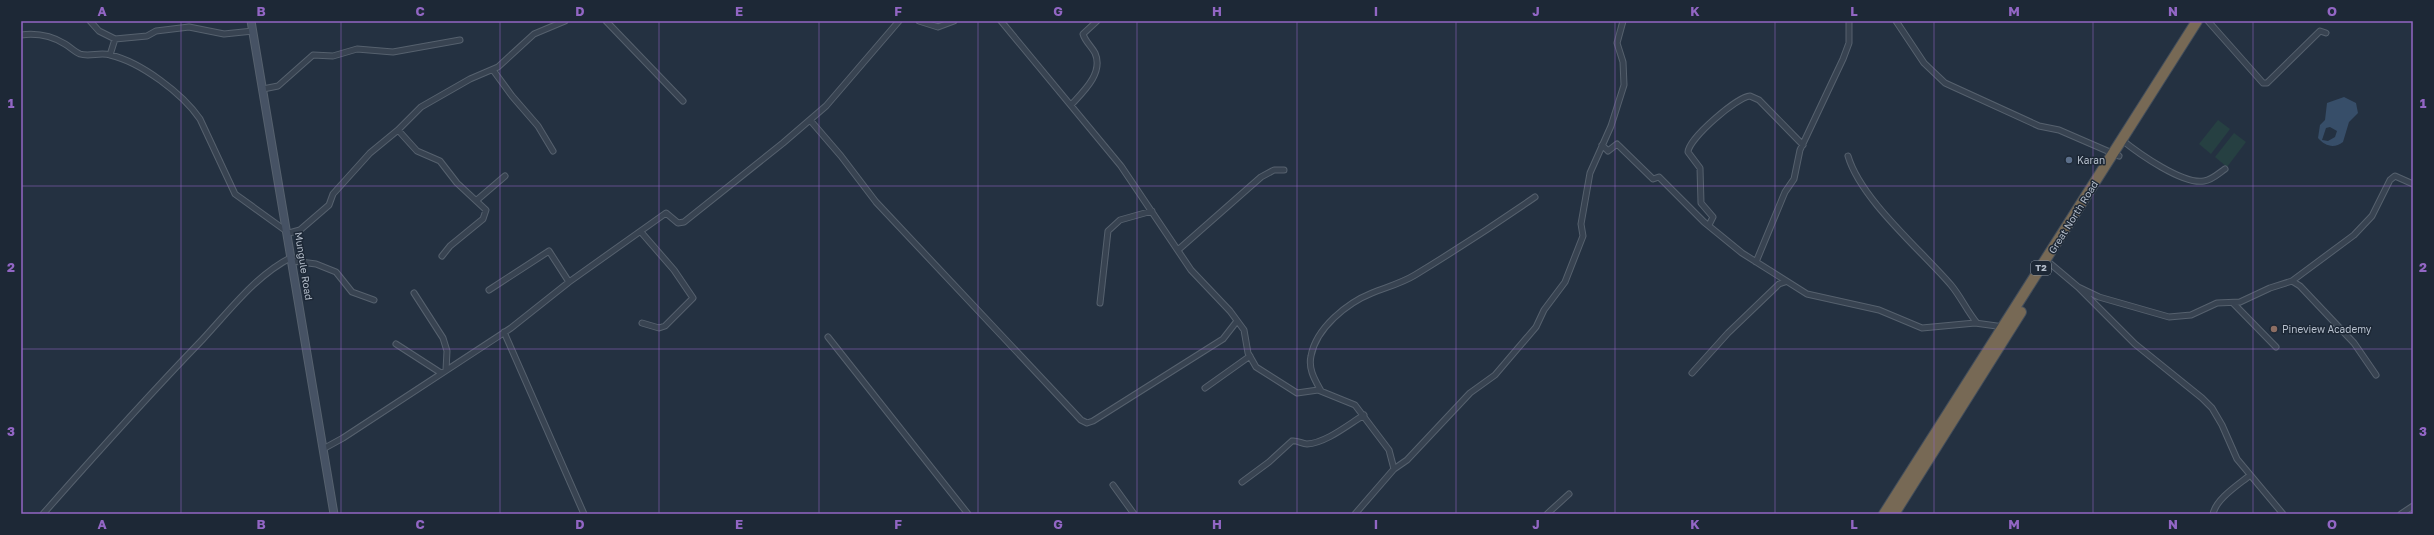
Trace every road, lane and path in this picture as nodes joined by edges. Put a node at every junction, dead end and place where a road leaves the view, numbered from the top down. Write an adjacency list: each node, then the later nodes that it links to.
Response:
1 (90, 21): 19 (street)
2 (251, 21): 16 (street, Mungule Road)
3 (565, 21): 22 (street)
4 (606, 21): 24 (street)
5 (899, 21): 26 (street)
6 (919, 21): 7 (street)
7 (954, 21)
8 (1001, 21): 25 (street)
9 (1097, 21): 25 (street)
10 (1622, 21): 29 (street)
11 (1849, 21): 30 (street)
12 (2197, 21): 28 (highway, Great North Road / T2)
13 (2204, 21): 28 (highway, Great North Road / T2)
14 (2208, 21): 17 (street)
15 (1898, 22): 32 (street)
16 (253, 31): 19 (street); 23 (street, Mungule Road)
17 (2326, 33)
18 (21, 35): 21 (street)
19 (115, 39): 21 (street)
20 (460, 40): 23 (street)
21 (110, 54): 43 (street)
22 (493, 70): 27 (street); 31 (street)
23 (263, 89): 43 (street, Mungule Road)
24 (683, 101)
25 (1071, 105): 40 (street)
26 (810, 120): 42 (street); 58 (street)
27 (398, 130): 39 (street); 43 (street)
28 (2124, 142): 32 (highway, Great North Road / T2); 34 (street)
29 (1602, 145): 41 (street); 75 (street)
30 (1803, 145): 41 (street); 47 (street)
31 (554, 151)
32 (2116, 154): 48 (highway, Great North Road / T2)
33 (1848, 156): 60 (street)
34 (2225, 169)
35 (1284, 170): 44 (street)
36 (506, 176): 39 (street)
37 (2413, 184): 49 (street)
38 (1535, 197): 72 (street)
39 (478, 200): 45 (street)
40 (1152, 211): 44 (street); 56 (street)
41 (1709, 225): 47 (street)
42 (641, 232): 50 (street); 59 (street)
43 (288, 233): 46 (street, Mungule Road)
44 (1178, 250): 58 (street)
45 (442, 256)
46 (292, 259): 55 (street); 74 (street, Mungule Road); 81 (street)
47 (1756, 262): 51 (street)
48 (2049, 262): 52 (street); 61 (highway, Great North Road / T2)
49 (2292, 281): 57 (street); 70 (street)
50 (569, 282): 53 (street); 62 (street)
51 (1785, 282): 60 (street); 69 (street)
52 (2078, 287): 57 (street); 76 (street)
53 (489, 290)
54 (414, 293): 67 (street)
55 (374, 300)
56 (1100, 303)
57 (2233, 303): 65 (street)
58 (1237, 321): 66 (street)
59 (642, 323)
60 (1977, 323): 61 (street)
61 (2007, 328): 88 (highway, Great North Road / T2); 89 (highway, Great North Road / T2)
62 (504, 332): 67 (street); 83 (street)
63 (828, 338): 84 (street)
64 (396, 344): 68 (street)
65 (2276, 347)
66 (1250, 356): 71 (street); 72 (street)
67 (446, 370): 68 (street)
68 (441, 373): 74 (street)
69 (1692, 373)
70 (2376, 375)
71 (1205, 388)
72 (1321, 391): 73 (street)
73 (1364, 415): 75 (street); 77 (street)
74 (324, 449): 82 (street, Mungule Road)
75 (1394, 469): 86 (street)
76 (2249, 476): 90 (street); 91 (street)
77 (1242, 482)
78 (1113, 485): 85 (street)
79 (1569, 494): 87 (street)
80 (2413, 506): 92 (street)
81 (43, 514)
82 (334, 514)
83 (584, 514)
84 (968, 514)
85 (1134, 514)
86 (1355, 514)
87 (1547, 514)
88 (1884, 514)
89 (1894, 514)
90 (2213, 514)
91 (2283, 514)
92 (2401, 514)

